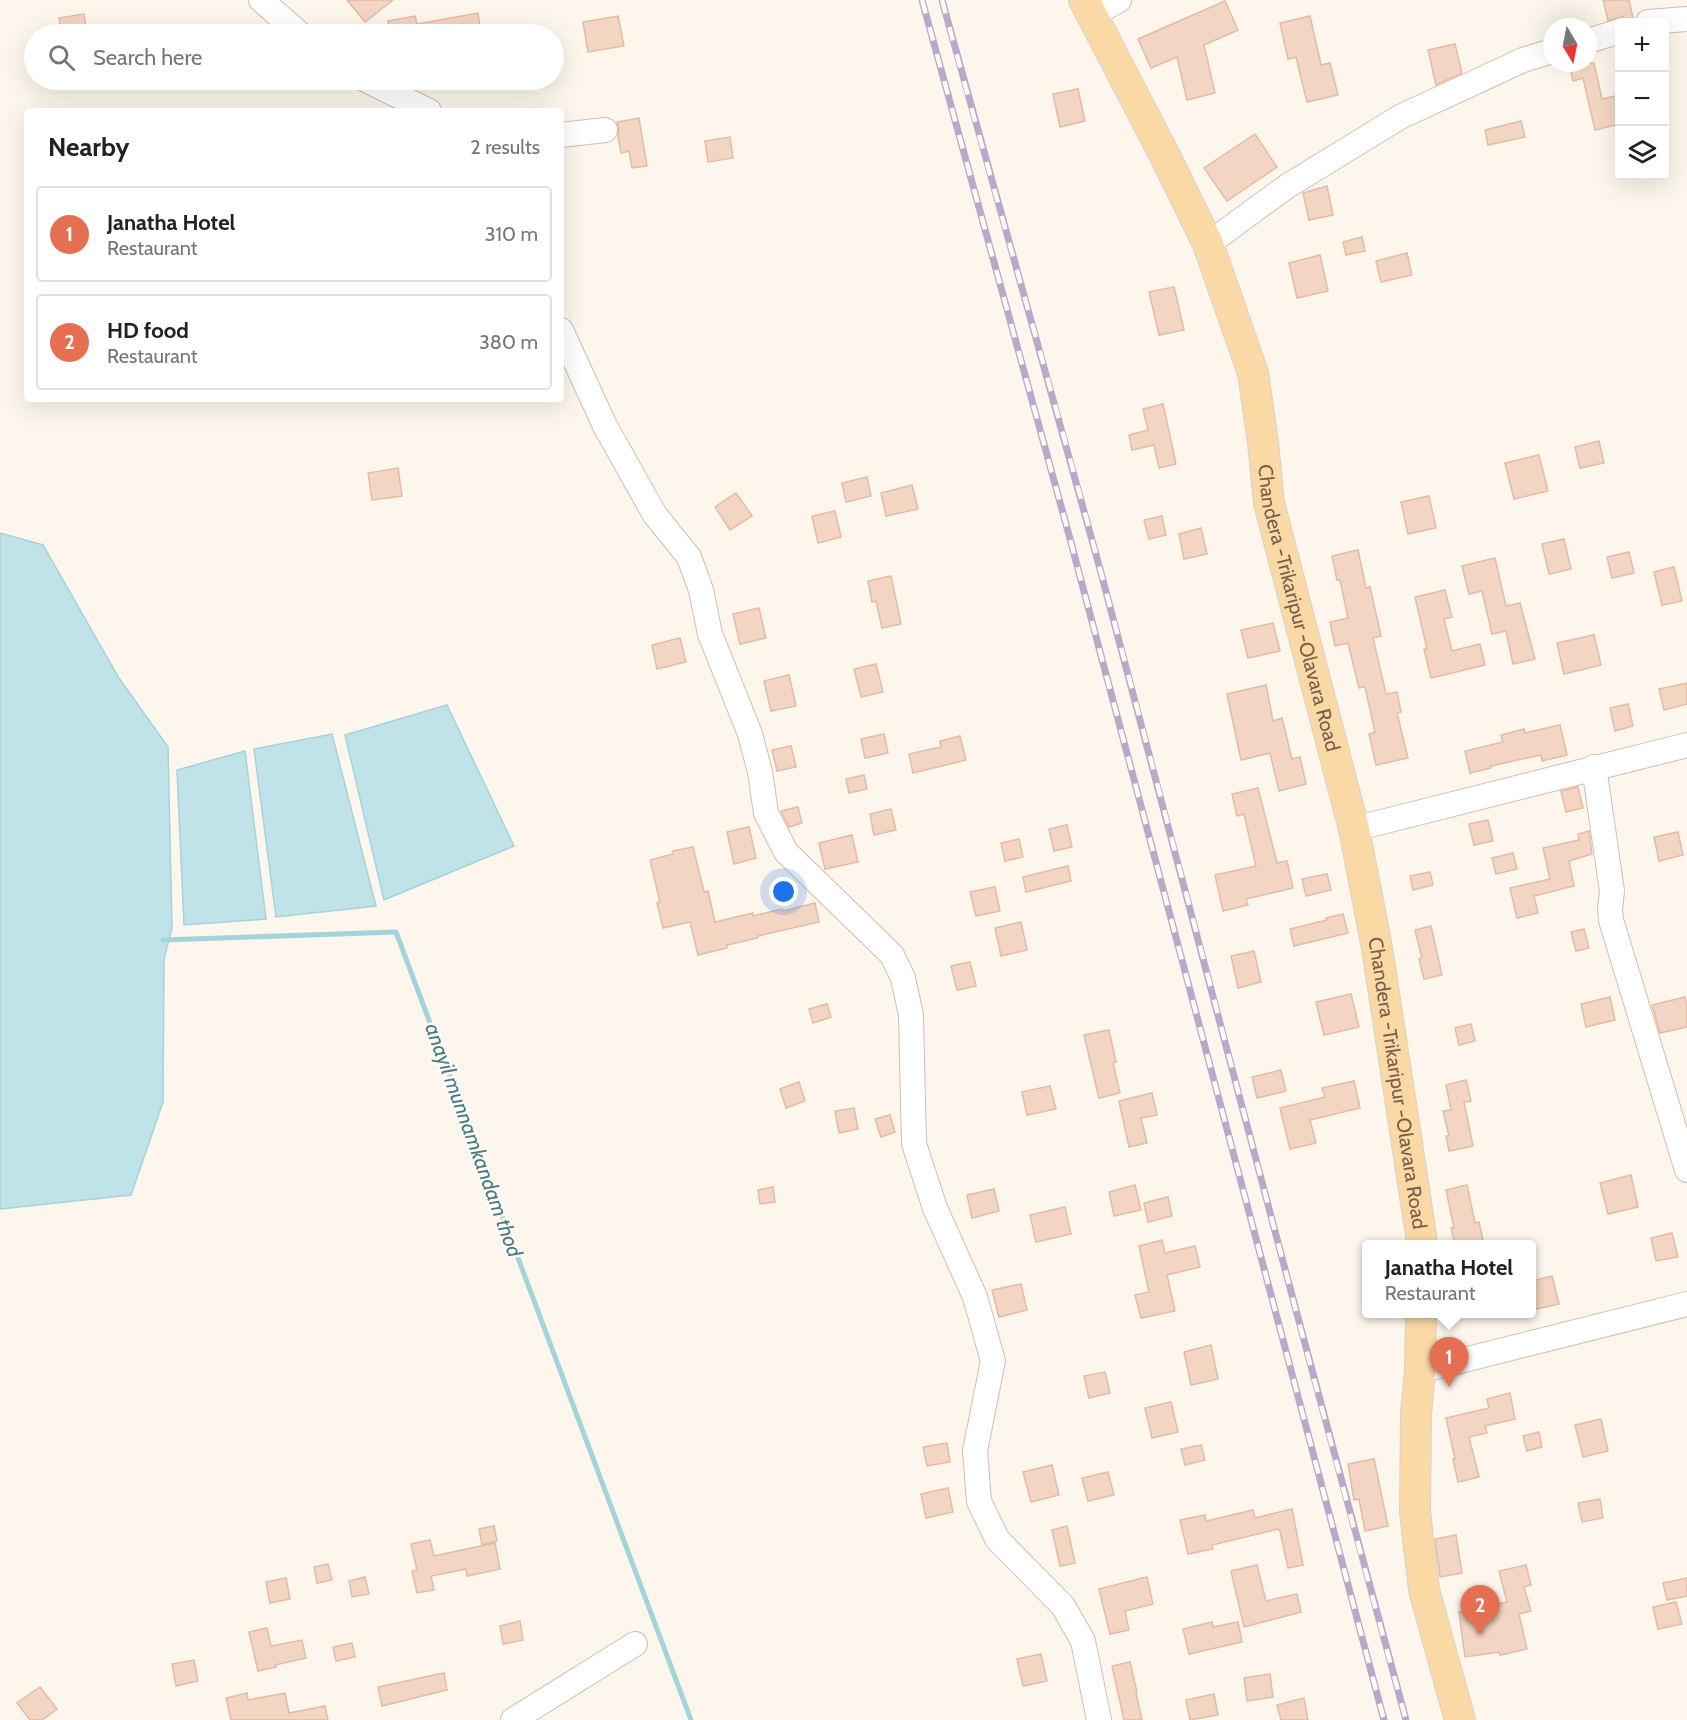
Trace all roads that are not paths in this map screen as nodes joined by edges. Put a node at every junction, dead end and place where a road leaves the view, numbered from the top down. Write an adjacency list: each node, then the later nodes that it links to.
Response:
1 (261, 0): 6 (street)
2 (1119, 0): 3 (street)
3 (1089, 8): 14 (main road, Chandera -Trikaripur -Olavara Road)
4 (1687, 18): 5 (street)
5 (1669, 20)
6 (289, 24)
7 (1615, 32): 8 (street)
8 (1597, 37)
9 (1543, 54): 14 (street)
10 (386, 90): 11 (street)
11 (423, 108)
12 (605, 130): 13 (street)
13 (564, 135)
14 (1208, 244): 18 (main road, Chandera -Trikaripur -Olavara Road)
15 (564, 337): 26 (street)
16 (1687, 745): 17 (street)
17 (1594, 767): 18 (street); 19 (street)
18 (1354, 829): 20 (main road, Chandera -Trikaripur -Olavara Road)
19 (1687, 1170)
20 (1420, 1240)
21 (1687, 1304): 23 (street)
22 (1421, 1318): 23 (main road)
23 (1420, 1371): 27 (main road)
24 (634, 1644): 25 (street)
25 (513, 1720)
26 (1100, 1720)
27 (1460, 1720)

